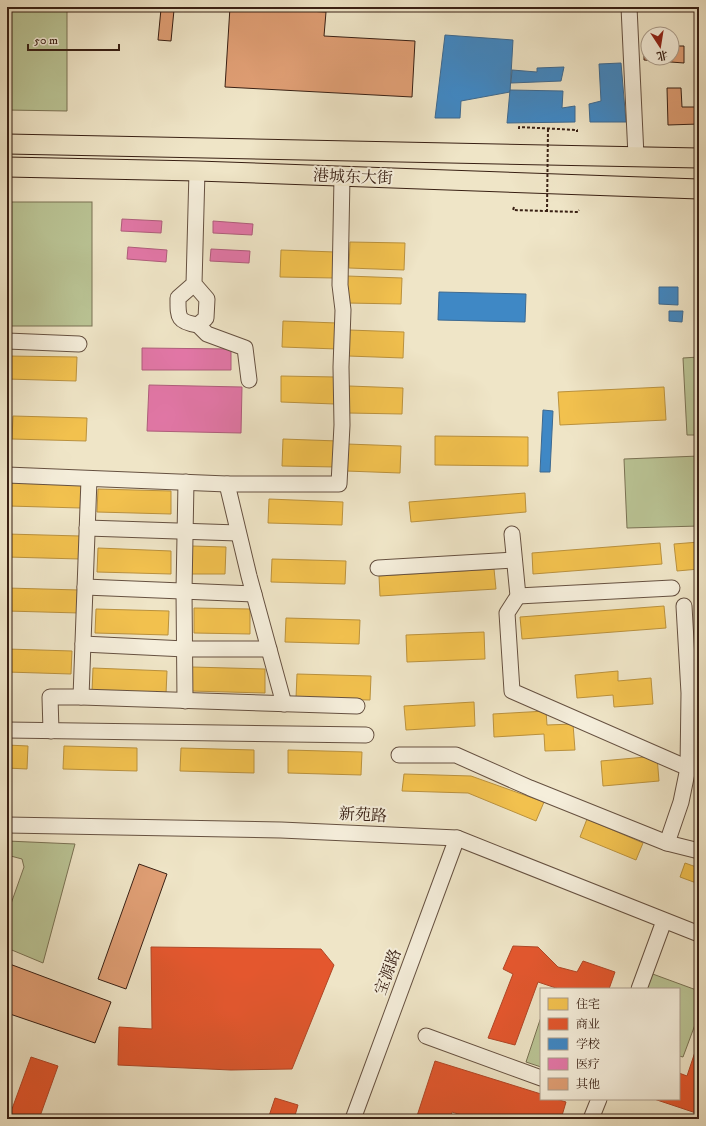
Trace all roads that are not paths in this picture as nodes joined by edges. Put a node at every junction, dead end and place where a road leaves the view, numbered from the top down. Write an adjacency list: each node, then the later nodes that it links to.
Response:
1 (628, 7): 3 (street)
2 (7, 144): 3 (main road, 港城东大街)
3 (636, 156): 4 (main road, 港城东大街)
4 (699, 158)
5 (7, 167): 6 (main road, 港城东大街)
6 (197, 171): 7 (main road, 港城东大街); 9 (street)
7 (342, 177): 8 (main road, 港城东大街); 17 (street)
8 (699, 189)
9 (194, 284): 10 (street); 10 (street)
10 (198, 325): 13 (street)
11 (7, 341): 12 (street)
12 (79, 344)
13 (249, 380)
14 (7, 475): 15 (street)
15 (89, 479): 16 (street); 18 (street)
16 (186, 482): 17 (street); 19 (street)
17 (226, 484): 20 (street)
18 (87, 528): 19 (street); 24 (street)
19 (186, 532): 20 (street); 26 (street)
20 (238, 533): 27 (street)
21 (512, 534): 22 (street)
22 (514, 560): 23 (street); 28 (street)
23 (378, 568)
24 (85, 587): 26 (street); 30 (street)
25 (672, 588): 28 (street)
26 (184, 591): 27 (street); 31 (street)
27 (254, 594): 32 (street)
28 (518, 596): 41 (street)
29 (684, 606): 41 (street)
30 (83, 644): 31 (street); 33 (street)
31 (185, 649): 32 (street); 34 (street)
32 (269, 649): 35 (street)
33 (81, 696): 34 (street); 38 (street)
34 (185, 701): 35 (street)
35 (284, 704): 36 (street)
36 (357, 706)
37 (7, 730): 38 (street)
38 (51, 730): 39 (street)
39 (366, 735)
40 (398, 754): 44 (street)
41 (688, 768): 44 (street)
42 (7, 825): 43 (street, 新苑路)
43 (457, 838): 46 (street, 新苑路); 52 (street, 宝源路)
44 (667, 844): 45 (street)
45 (699, 851)
46 (664, 921): 47 (street, 新苑路); 48 (street)
47 (699, 934)
48 (639, 988)
49 (426, 1036): 50 (street)
50 (540, 1078)
51 (599, 1100): 53 (street)
52 (353, 1119)
53 (591, 1119)

